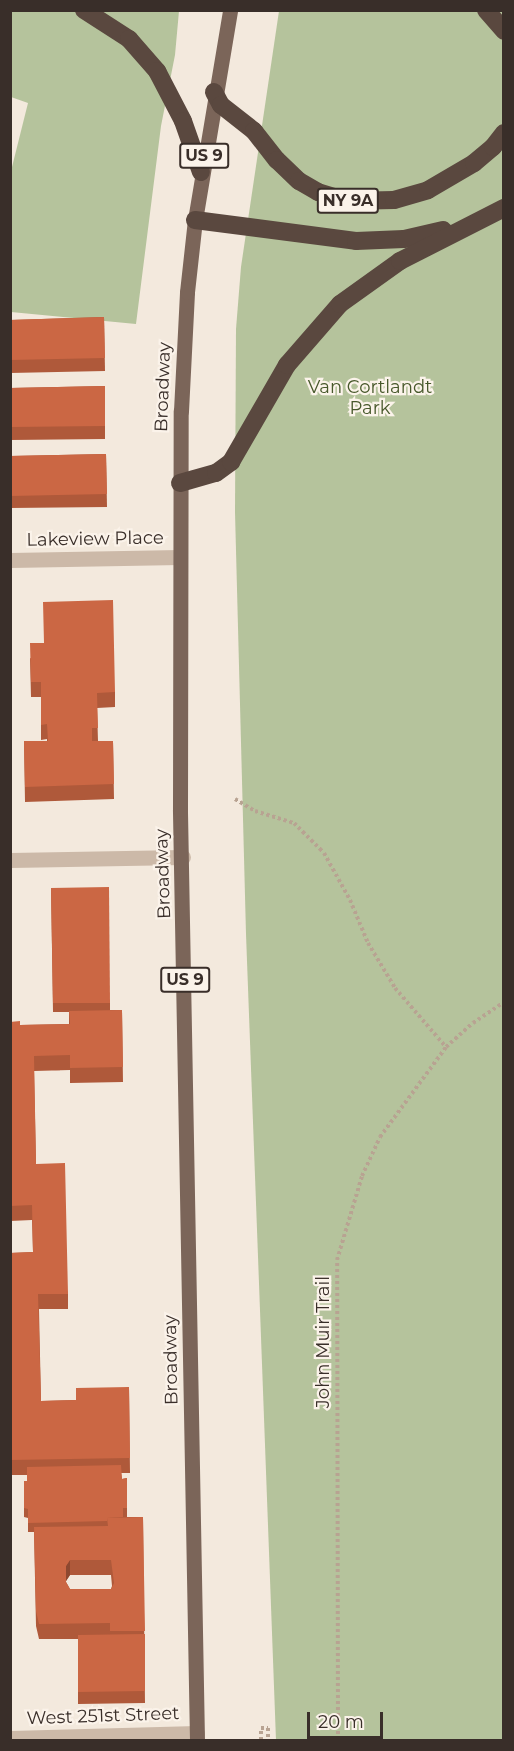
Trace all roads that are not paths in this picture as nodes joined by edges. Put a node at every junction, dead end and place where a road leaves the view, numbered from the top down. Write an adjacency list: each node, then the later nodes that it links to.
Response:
1 (84, 10): 7 (highway)
2 (230, 10): 5 (main road, Broadway / US 9)
3 (486, 10): 4 (highway)
4 (504, 31)
5 (214, 92): 6 (highway, NY 9A); 7 (main road, Broadway / US 9)
6 (504, 133)
7 (201, 172): 9 (main road, Broadway / US 9)
8 (498, 210): 9 (highway); 10 (highway)
9 (195, 220): 10 (main road, Broadway / US 9)
10 (180, 483): 11 (main road, Broadway / US 9)
11 (180, 557): 12 (street, Lakeview Place); 13 (main road, Broadway / US 9)
12 (10, 560)
13 (183, 857): 14 (street); 15 (main road, Broadway / US 9)
14 (10, 860)
15 (197, 1737): 17 (street, West 251st Street)
16 (11, 1738): 17 (street, West 251st Street)
17 (116, 1738)

